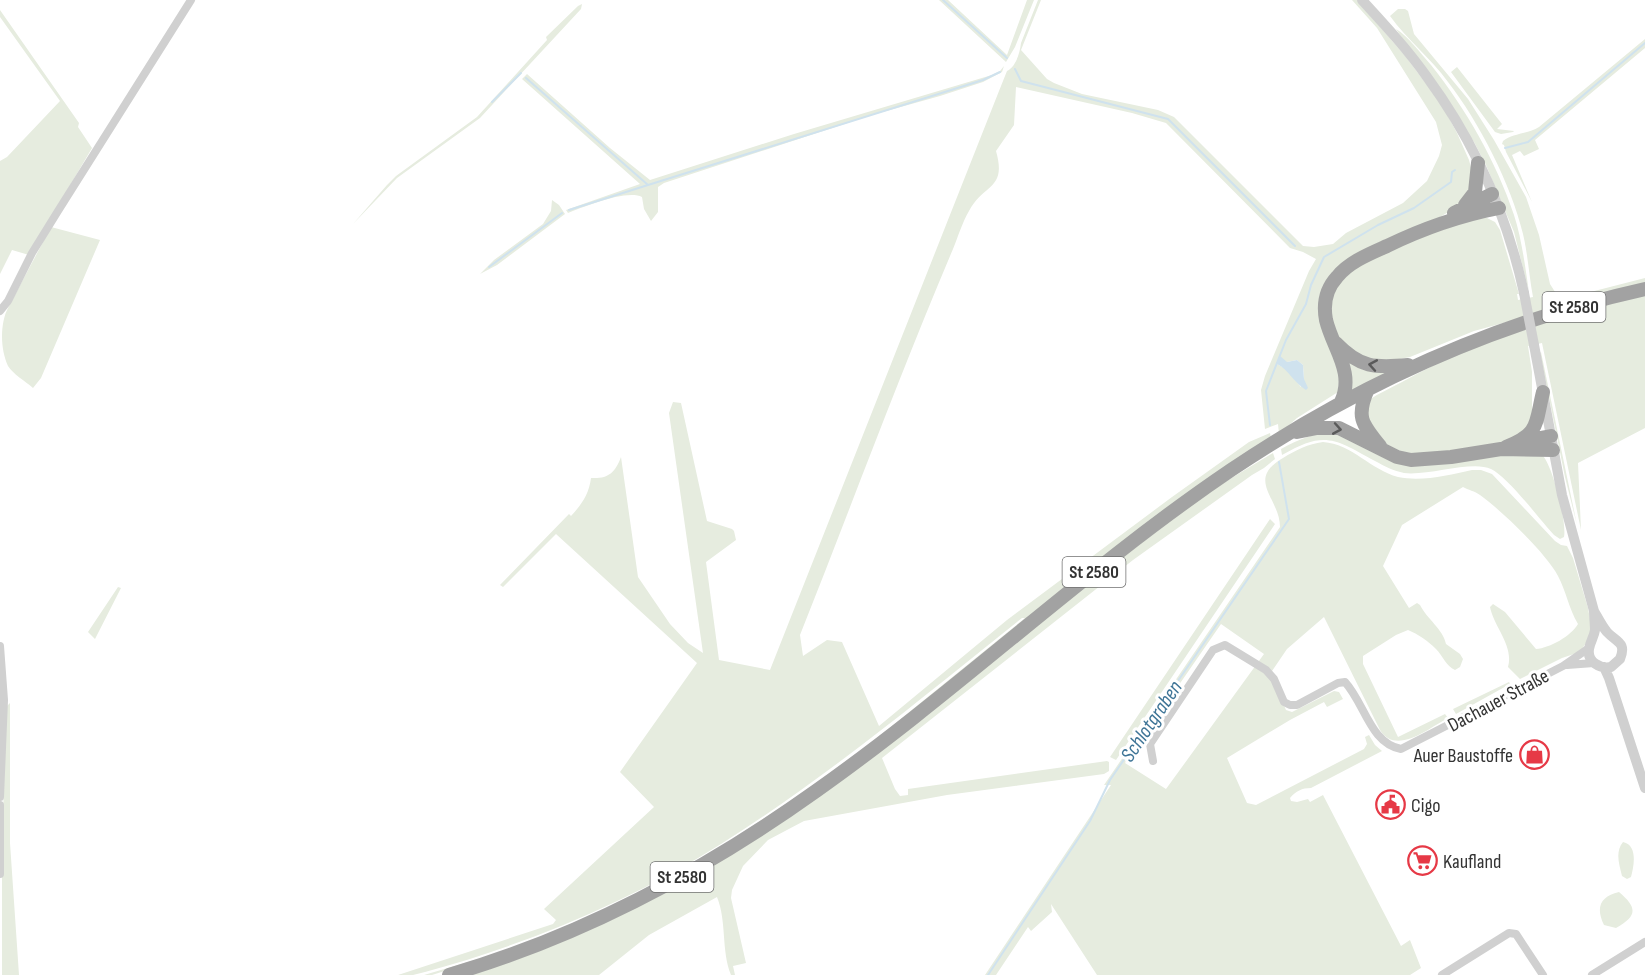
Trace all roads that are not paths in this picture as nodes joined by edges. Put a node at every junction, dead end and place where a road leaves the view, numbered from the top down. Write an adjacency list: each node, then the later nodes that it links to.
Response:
1 (191, 0): 9 (street)
2 (1362, 0): 3 (street)
3 (1478, 163): 4 (street); 5 (highway)
4 (1492, 194): 5 (highway); 6 (street)
5 (1462, 207): 7 (highway)
6 (1499, 208): 7 (highway); 13 (street, bridge)
7 (1443, 221): 10 (highway)
8 (1645, 290): 11 (highway, St 2580)
9 (0, 311)
10 (1332, 339): 11 (highway, St 2580, one-way to 10); 14 (highway)
11 (1422, 363): 12 (highway, St 2580)
12 (1368, 389): 14 (highway, St 2580); 19 (highway)
13 (1543, 392): 16 (highway, St 2580); 17 (street)
14 (1341, 402): 15 (highway, St 2580)
15 (1286, 435): 19 (highway, St 2580, one-way to 19); 34 (highway, St 2580)
16 (1518, 442): 17 (highway, St 2580); 18 (highway, St 2580)
17 (1552, 443): 18 (highway, St 2580); 20 (street)
18 (1501, 449): 19 (highway, St 2580)
19 (1384, 451)
20 (1594, 611): 21 (street); 22 (street)
21 (1609, 635): 22 (street, Dachauer Straße); 25 (street)
22 (1591, 644): 24 (street); 26 (street, Dachauer Straße)
23 (0, 646): 30 (street)
24 (1599, 665): 25 (street, Dachauer Straße); 26 (street, Dachauer Straße); 29 (street)
25 (1615, 665): 28 (street)
26 (1563, 666): 27 (street, Dachauer Straße)
27 (1154, 761)
28 (1645, 766)
29 (1645, 788)
30 (0, 797)
31 (0, 806): 32 (street)
32 (0, 874)
33 (1644, 941): 37 (street)
34 (449, 975)
35 (1443, 975): 36 (street)
36 (1543, 975)
37 (1592, 975)

